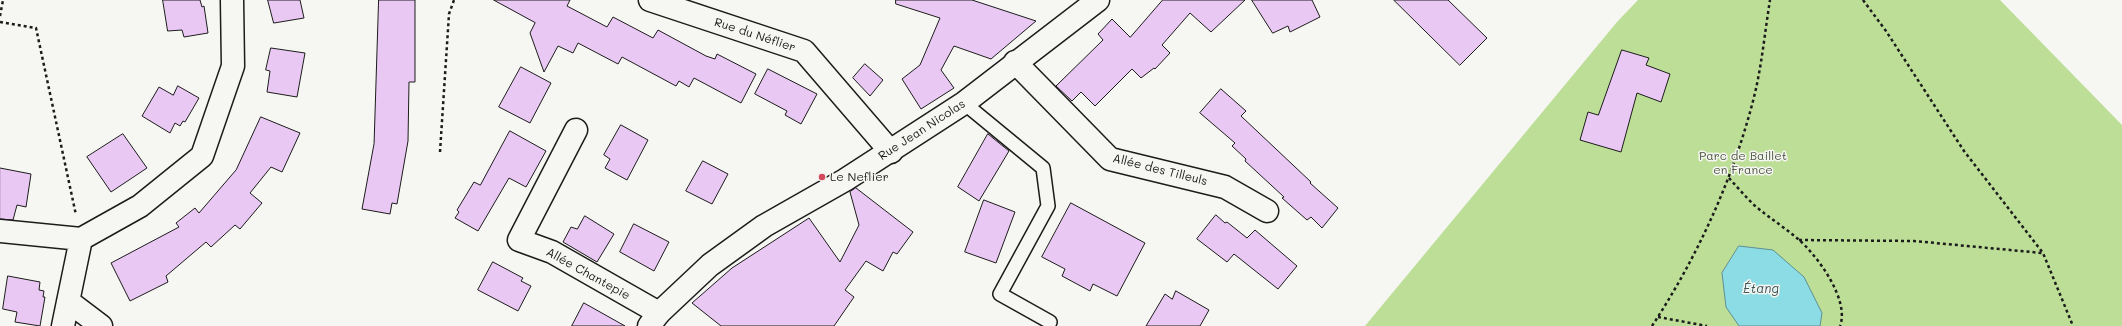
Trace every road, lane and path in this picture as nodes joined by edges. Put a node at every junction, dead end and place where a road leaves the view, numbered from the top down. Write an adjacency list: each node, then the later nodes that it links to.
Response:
1 (3, 0): 8 (path)
2 (232, 0): 18 (street)
3 (454, 0): 13 (path)
4 (650, 0): 14 (street, Rue du Néflier)
5 (1098, 0): 10 (street, Rue Jean Nicolas)
6 (1770, 0): 15 (path)
7 (1863, 0): 20 (path)
8 (0, 16)
9 (0, 22): 18 (path)
10 (1015, 62): 11 (street, Rue Jean Nicolas); 16 (street, Allée des Tilleuls)
11 (964, 103): 14 (street, Rue Jean Nicolas); 24 (lane)
12 (576, 130): 23 (street, Allée Chantepie)
13 (440, 152)
14 (891, 152): 23 (street, Rue Jean Nicolas)
15 (1728, 178): 19 (path); 22 (path)
16 (1266, 211)
17 (0, 230): 18 (street)
18 (81, 239): 21 (street)
19 (1799, 240): 20 (path); 29 (path)
20 (2043, 253): 30 (path)
21 (68, 301): 25 (street); 26 (street)
22 (1658, 317): 27 (path); 28 (path)
23 (654, 320)
24 (1050, 322)
25 (63, 326)
26 (101, 326)
27 (1652, 326)
28 (1707, 326)
29 (1840, 326)
30 (2073, 326)

